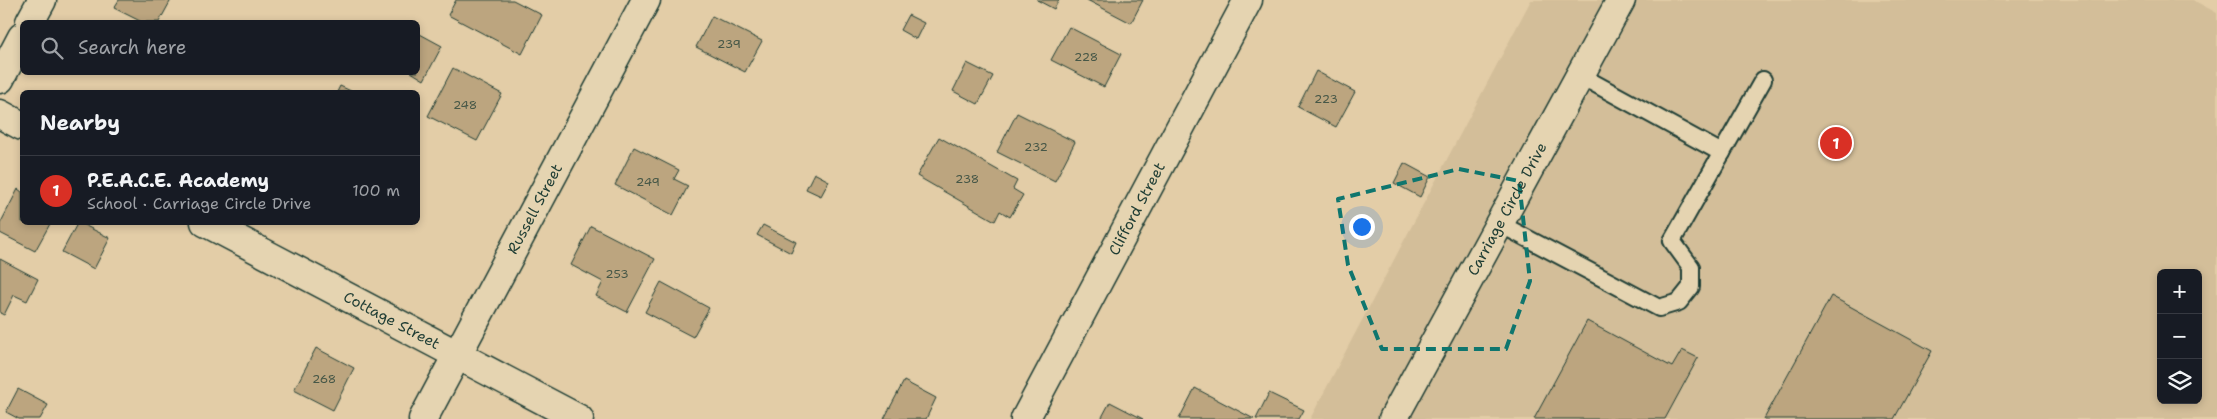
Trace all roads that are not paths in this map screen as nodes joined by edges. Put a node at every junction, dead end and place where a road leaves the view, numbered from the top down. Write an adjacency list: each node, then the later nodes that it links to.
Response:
1 (42, 0): 5 (street)
2 (646, 0): 15 (street, Russell Street)
3 (1248, 0): 18 (street, Clifford Street)
4 (1621, 0): 7 (street, Carriage Circle Drive)
5 (31, 20)
6 (20, 41): 8 (street)
7 (1581, 76): 12 (lane); 13 (street, Carriage Circle Drive)
8 (0, 79)
9 (1763, 80): 12 (lane)
10 (0, 114): 11 (street)
11 (20, 125)
12 (1722, 153): 13 (lane)
13 (1500, 224): 19 (street, Carriage Circle Drive)
14 (211, 225): 15 (street, Cottage Street)
15 (457, 355): 16 (street, Russell Street); 17 (street, Cottage Street)
16 (423, 419)
17 (579, 419)
18 (1025, 419)
19 (1393, 419)

